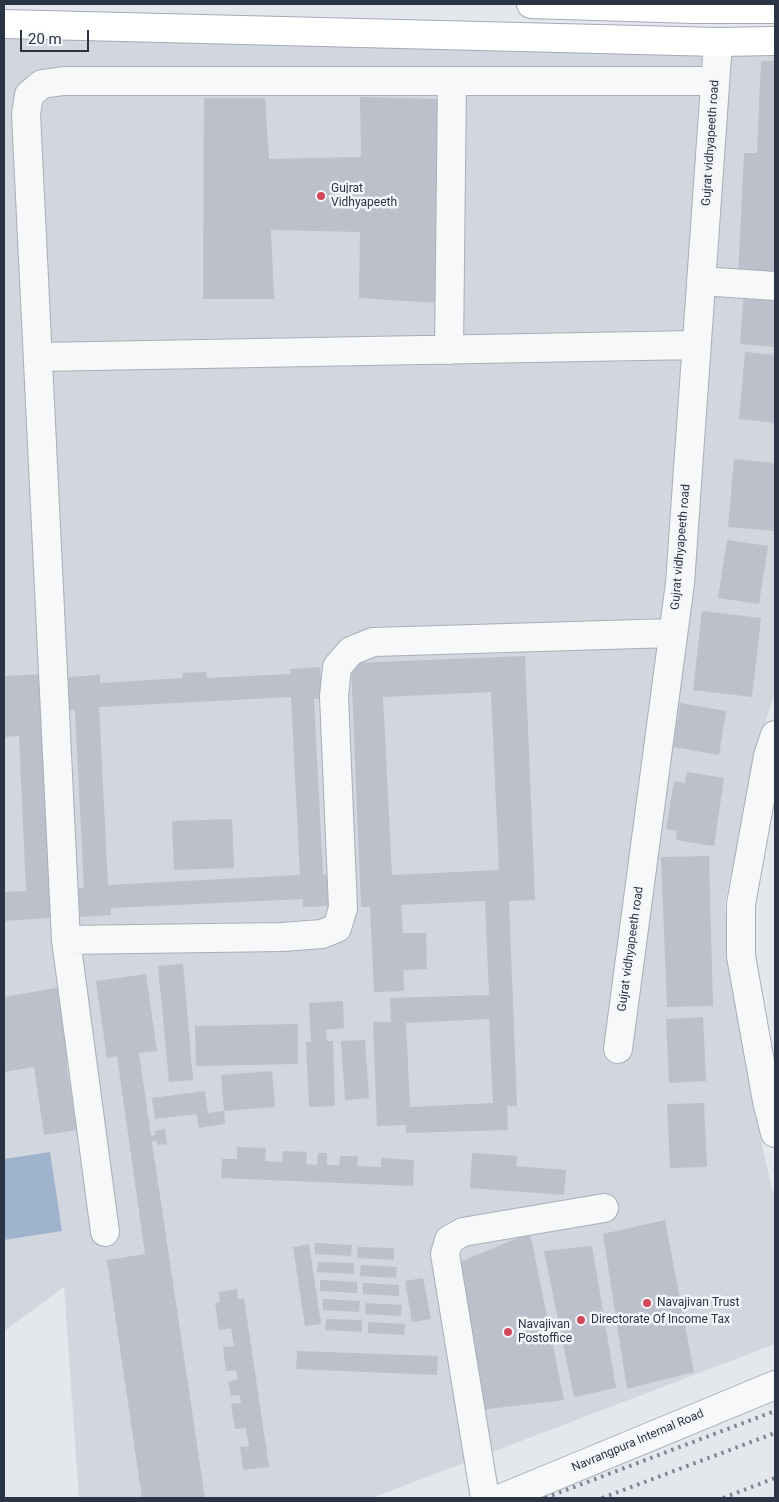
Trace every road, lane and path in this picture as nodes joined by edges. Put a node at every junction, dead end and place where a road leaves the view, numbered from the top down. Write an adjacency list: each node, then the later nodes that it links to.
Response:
1 (531, 4): 2 (main road)
2 (775, 9)
3 (4, 24): 4 (main road)
4 (718, 42): 5 (main road); 7 (street, Gujrat vidhyapeeth road)
5 (775, 42)
6 (452, 81): 7 (street); 11 (street); 12 (street)
7 (715, 82): 8 (street, Gujrat vidhyapeeth road)
8 (701, 282): 9 (street); 10 (street, Gujrat vidhyapeeth road)
9 (775, 286)
10 (696, 345): 11 (street); 13 (street, Gujrat vidhyapeeth road)
11 (450, 350): 12 (street)
12 (38, 357): 15 (street)
13 (673, 634): 15 (street); 16 (street, Gujrat vidhyapeeth road)
14 (775, 734): 17 (street)
15 (66, 940): 19 (street)
16 (618, 1049)
17 (775, 1133)
18 (604, 1208): 21 (street)
19 (105, 1232)
20 (775, 1385): 22 (street, Navrangpura Internal Road)
21 (485, 1498)
22 (502, 1498)

